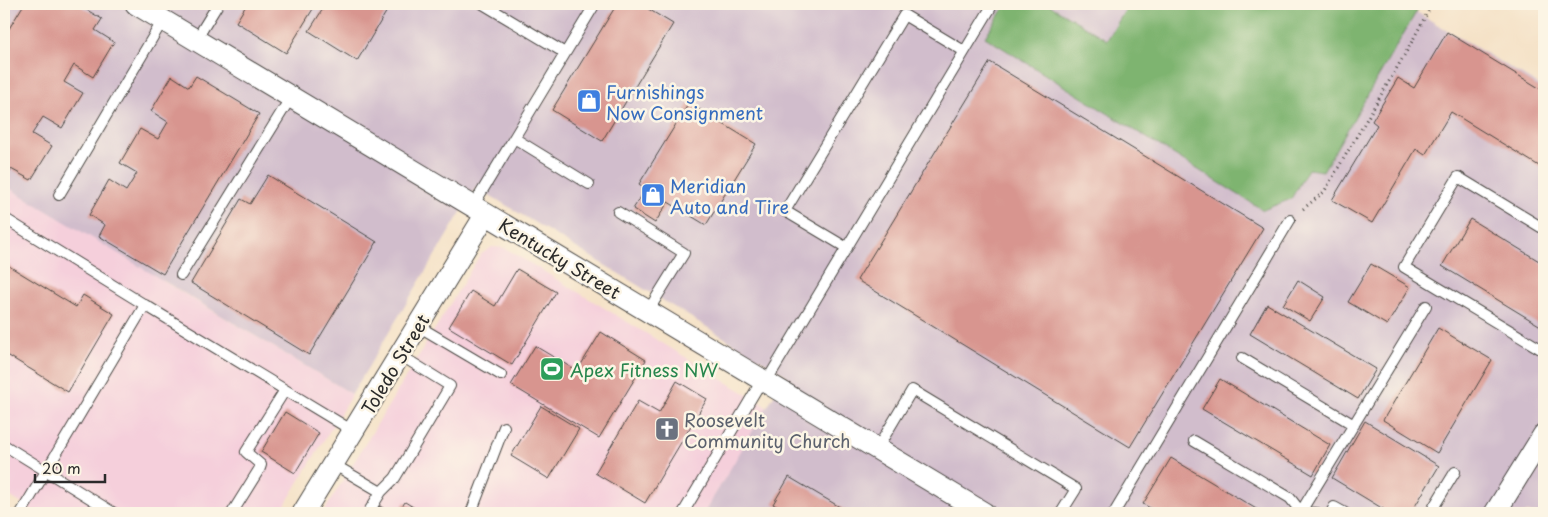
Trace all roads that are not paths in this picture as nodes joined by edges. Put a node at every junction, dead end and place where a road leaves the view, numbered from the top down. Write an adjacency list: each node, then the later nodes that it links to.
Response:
1 (136, 4): 6 (street, Kentucky Street)
2 (218, 4): 7 (lane)
3 (483, 4): 9 (lane)
4 (595, 4): 9 (lane)
5 (993, 4): 8 (lane)
6 (163, 20): 7 (street, Kentucky Street); 13 (lane)
7 (196, 40): 10 (street, Kentucky Street)
8 (964, 51): 19 (lane); 19 (lane)
9 (565, 53): 11 (lane)
10 (291, 96): 14 (street, Kentucky Street); 20 (lane)
11 (514, 138): 12 (lane); 14 (lane)
12 (589, 184)
13 (59, 195)
14 (480, 210): 23 (street, Kentucky Street); 24 (street, Toledo Street)
15 (618, 212): 23 (lane)
16 (4, 218): 21 (lane)
17 (1290, 220): 52 (lane)
18 (1544, 229): 25 (lane)
19 (847, 248): 29 (lane)
20 (181, 275)
21 (145, 305): 30 (lane); 39 (lane)
22 (1426, 306): 31 (lane)
23 (648, 311): 29 (street, Kentucky Street)
24 (418, 326): 26 (street, Toledo Street); 28 (lane)
25 (1544, 351)
26 (400, 355): 33 (street, Toledo Street); 41 (lane)
27 (1242, 358): 31 (lane)
28 (501, 375)
29 (764, 381): 37 (street, Kentucky Street); 49 (lane)
30 (285, 390): 33 (lane); 45 (lane)
31 (1354, 425): 42 (lane)
32 (504, 426): 48 (lane)
33 (353, 431): 38 (street, Toledo Street)
34 (1544, 434): 57 (street)
35 (1194, 441): 42 (lane)
36 (4, 445): 39 (lane)
37 (877, 449): 50 (street, Kentucky Street); 51 (lane)
38 (333, 464): 41 (lane); 46 (street, Toledo Street)
39 (46, 471): 43 (lane); 44 (lane)
40 (1455, 472): 56 (lane)
41 (381, 492): 47 (lane)
42 (1301, 512): 53 (lane)
43 (21, 513)
44 (114, 513)
45 (232, 513)
46 (303, 513)
47 (368, 513)
48 (471, 513)
49 (682, 513)
50 (984, 513)
51 (1062, 513)
52 (1114, 513)
53 (1317, 513)
54 (1331, 513): 55 (lane)
55 (1345, 513)
56 (1430, 513)
57 (1495, 513)

